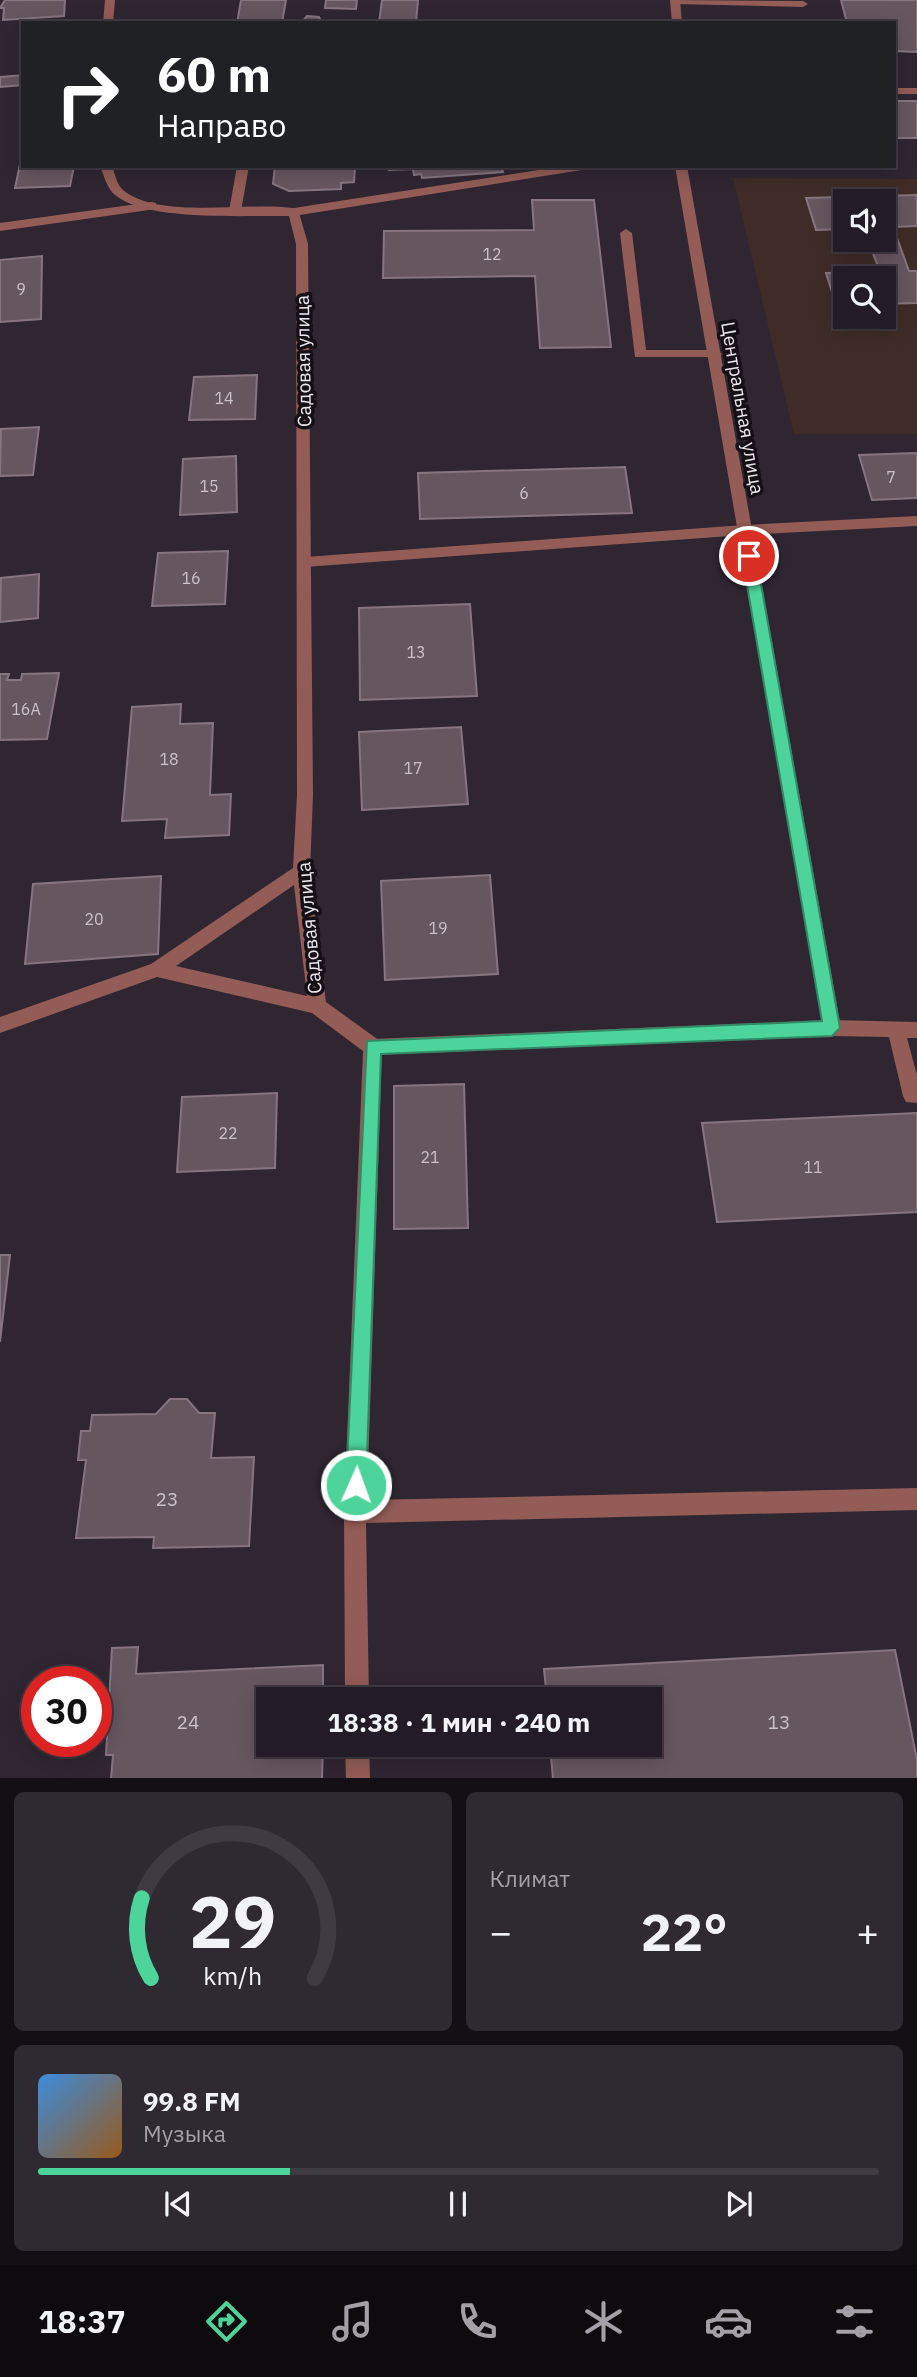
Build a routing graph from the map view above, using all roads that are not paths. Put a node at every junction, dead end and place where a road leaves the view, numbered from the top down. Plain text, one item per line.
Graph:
1 (110, 0) edge
2 (675, 1) edge
3 (803, 4) dead end
4 (108, 21) edge
5 (677, 21) edge
6 (896, 91) edge
7 (917, 91) edge
8 (107, 168) edge
9 (243, 168) edge
10 (576, 168) edge
11 (681, 168) edge
12 (152, 206) junction
13 (235, 211) junction
14 (294, 212) junction
15 (0, 227) edge
16 (626, 233) dead end
17 (715, 354) junction
18 (917, 521) edge
19 (744, 530) junction
20 (304, 562) junction
21 (301, 871) junction
22 (157, 970) junction
23 (317, 1006) junction
24 (0, 1025) edge
25 (832, 1028) junction
26 (896, 1030) junction
27 (917, 1030) edge
28 (373, 1046) junction
29 (913, 1096) dead end
30 (917, 1499) edge
31 (355, 1512) junction
32 (357, 1687) edge
33 (357, 1757) edge
34 (358, 1778) edge

1 - 4 street
2 - 3 street
2 - 5 street
6 - 7 street
8 - 12 street
9 - 13 street
10 - 14 street
11 - 17 street, Центральная улица
12 - 13 street
12 - 15 street
13 - 14 street
14 - 20 street, Садовая улица
16 - 17 street
17 - 19 street, Центральная улица
18 - 19 street
19 - 20 street
19 - 25 street, Центральная улица
20 - 21 street, Садовая улица
21 - 22 street
21 - 23 street, Садовая улица
22 - 23 street
22 - 24 street
23 - 28 street, Садовая улица
25 - 26 street
25 - 28 street
26 - 27 street
26 - 29 street
28 - 31 street
30 - 31 street
31 - 32 street
33 - 34 street

